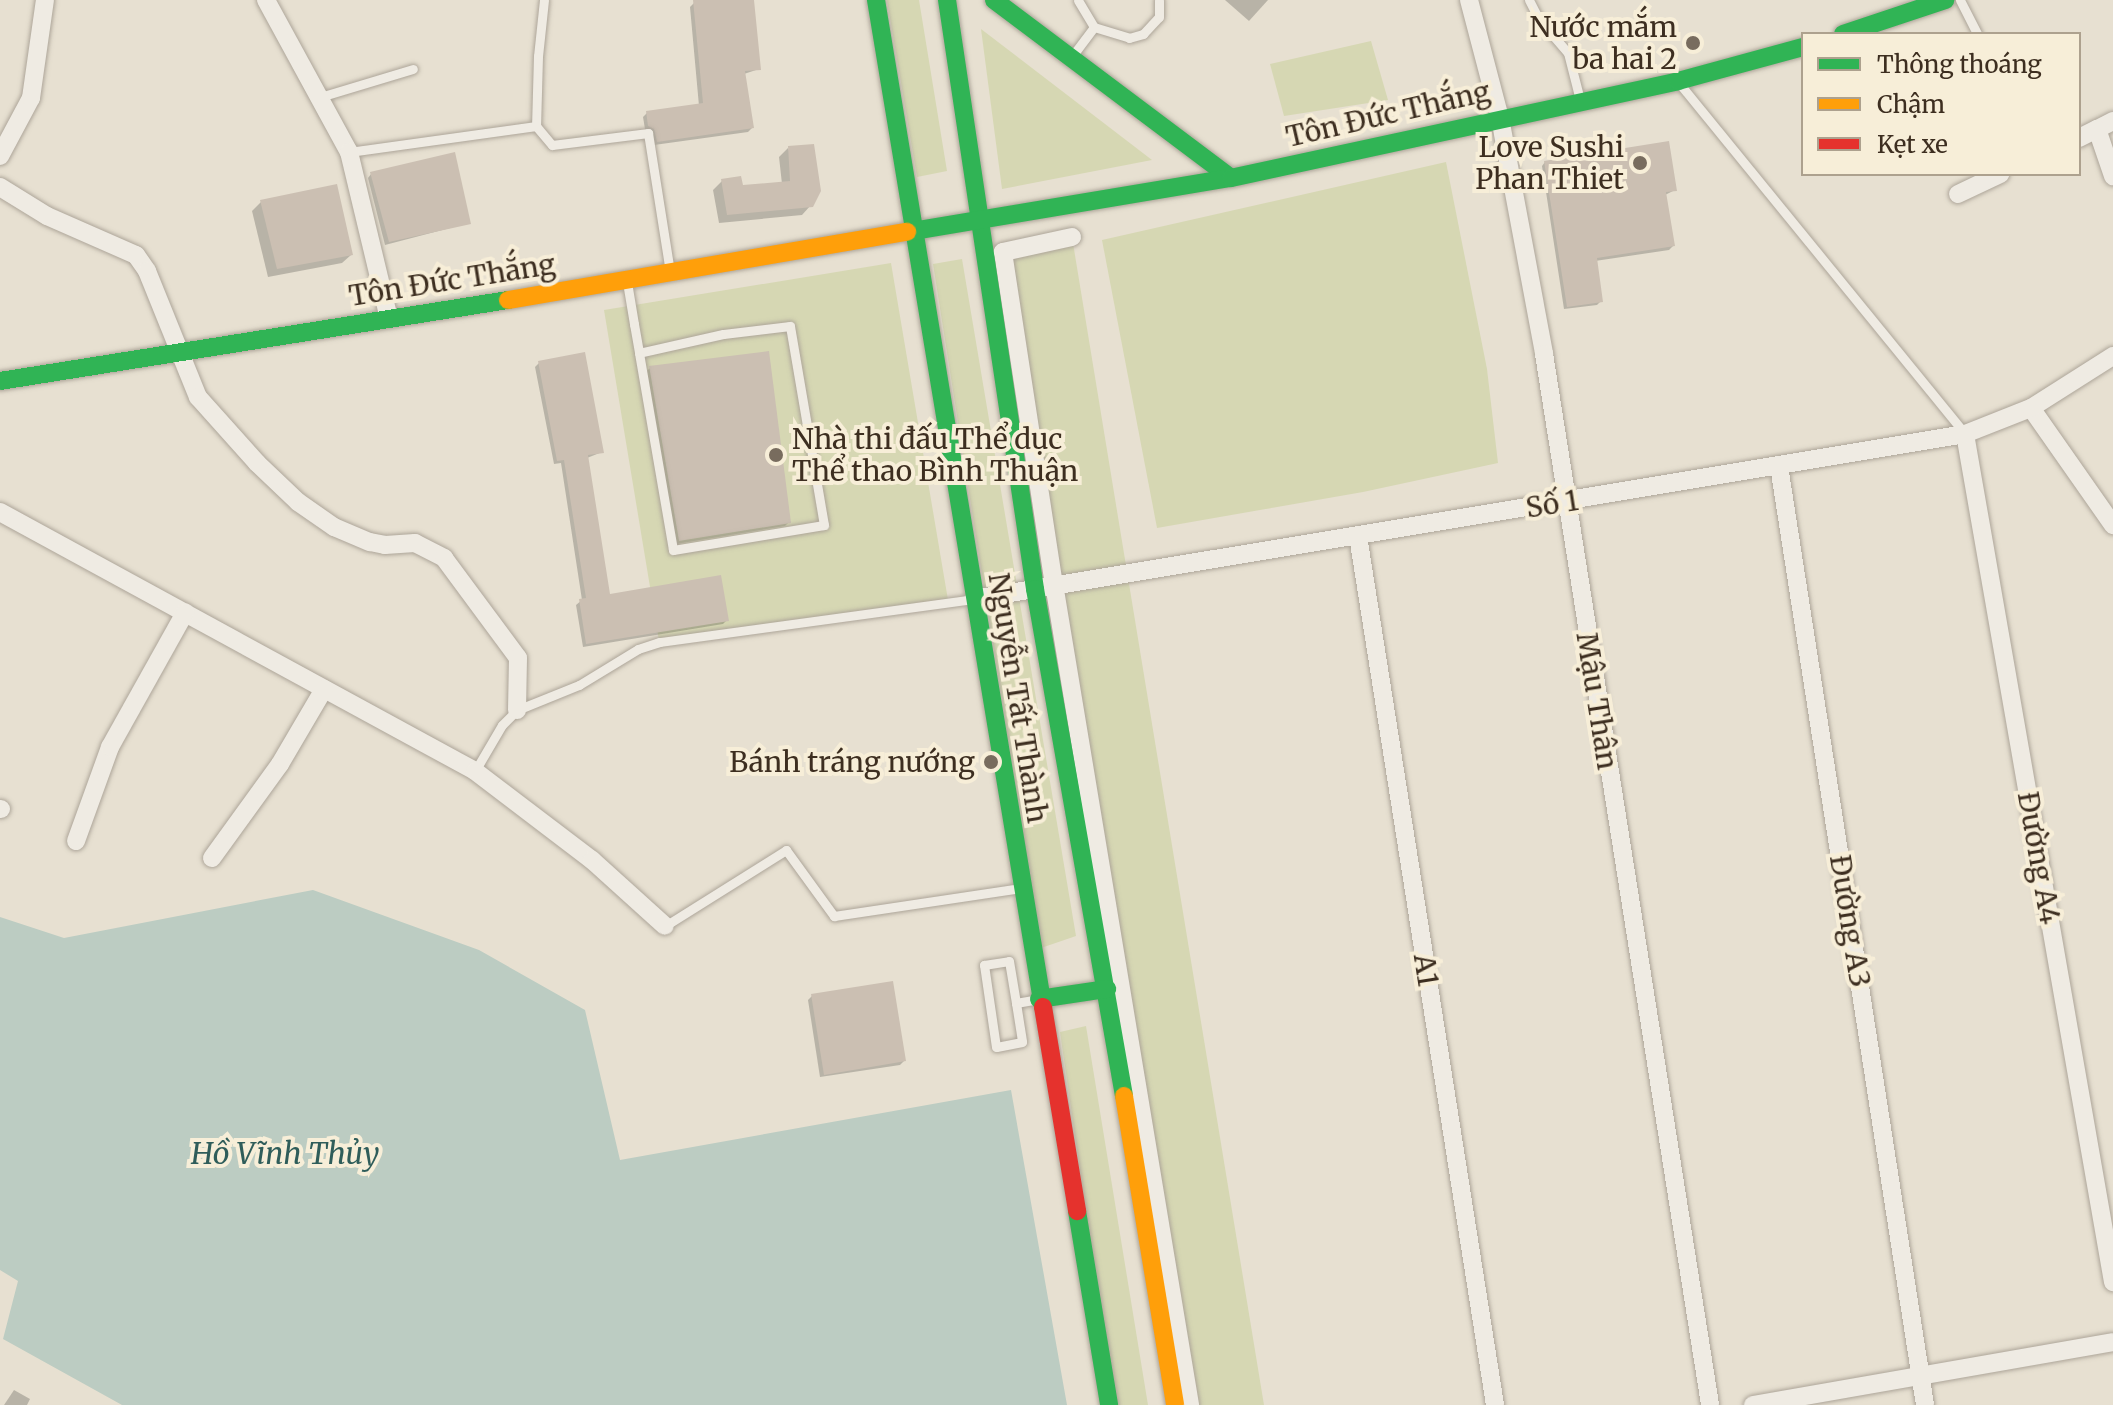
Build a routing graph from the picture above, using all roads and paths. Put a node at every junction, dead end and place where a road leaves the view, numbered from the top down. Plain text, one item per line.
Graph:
1 (45, 0) edge
2 (266, 0) edge
3 (544, 0) edge
4 (876, 0) edge
5 (947, 0) edge
6 (994, 0) edge
7 (1078, 0) edge
8 (1159, 0) edge
9 (1469, 0) edge
10 (1529, 0) edge
11 (1945, 0) edge
12 (1960, 0) edge
13 (1908, 6) edge
14 (1094, 27) junction
15 (1848, 32) edge
16 (1976, 32) edge
17 (1801, 48) edge
18 (1071, 58) junction
19 (413, 69) dead end
20 (1678, 81) junction
21 (320, 97) junction
22 (1580, 100) junction
23 (1500, 118) junction
24 (2105, 125) edge
25 (536, 126) junction
26 (2081, 137) edge
27 (349, 152) junction
28 (0, 156) edge
29 (1996, 176) edge
30 (2113, 176) edge
31 (1231, 178) junction
32 (0, 187) edge
33 (1958, 194) dead end
34 (981, 222) junction
35 (913, 232) junction
36 (1072, 237) dead end
37 (670, 272) junction
38 (626, 279) junction
39 (389, 318) junction
40 (639, 353) junction
41 (180, 355) junction
42 (2113, 356) edge
43 (0, 381) edge
44 (2031, 408) junction
45 (1965, 434) junction
46 (1779, 466) junction
47 (1566, 501) junction
48 (0, 512) edge
49 (2113, 525) edge
50 (1358, 536) junction
51 (1054, 586) junction
52 (1035, 589) junction
53 (974, 599) junction
54 (185, 613) junction
55 (324, 689) junction
56 (517, 710) junction
57 (475, 771) junction
58 (76, 841) dead end
59 (212, 858) dead end
60 (1021, 888) junction
61 (665, 926) joint
62 (1107, 989) junction
63 (1039, 999) junction
64 (1016, 1003) junction
65 (2113, 1282) edge
66 (2113, 1342) edge
67 (1921, 1376) junction
68 (1109, 1405) edge
69 (1175, 1405) edge
70 (1190, 1405) edge
71 (1495, 1405) edge
72 (1710, 1405) edge
73 (1753, 1405) edge
74 (1925, 1405) edge

1 - 28 street
2 - 21 street
3 - 25 lane
4 - 35 street, Nguyễn Tất Thành
5 - 34 street, Nguyễn Tất Thành
6 - 18 street
7 - 14 lane
8 - 14 lane
9 - 23 street, Mậu Thân
10 - 22 lane
11 - 13 street
12 - 16 lane
13 - 15 street
14 - 18 lane
17 - 20 street, Tôn Đức Thắng
18 - 31 street
19 - 21 lane
20 - 22 street, Tôn Đức Thắng
20 - 45 lane
21 - 27 street
22 - 23 street, Tôn Đức Thắng
23 - 31 street, Tôn Đức Thắng
23 - 47 street, Mậu Thân
24 - 26 street
24 - 30 street
25 - 27 lane
25 - 37 lane
27 - 39 street
29 - 33 street
31 - 34 street, Tôn Đức Thắng
32 - 41 street
34 - 35 street, Tôn Đức Thắng
34 - 52 street, Nguyễn Tất Thành
35 - 37 street, Tôn Đức Thắng
35 - 53 street, Nguyễn Tất Thành
36 - 51 street
37 - 38 street, Tôn Đức Thắng
38 - 39 street, Tôn Đức Thắng
38 - 40 lane
39 - 41 street, Tôn Đức Thắng
40 - 40 lane
41 - 43 street, Tôn Đức Thắng
41 - 56 street
42 - 44 street, Số 1
44 - 45 street, Số 1
44 - 49 street
45 - 46 street, Số 1
45 - 65 street, Đường A4
46 - 47 street, Số 1
46 - 67 street, Đường A3
47 - 50 street, Số 1
47 - 72 street, Mậu Thân
48 - 54 street
50 - 51 street, Số 1
50 - 71 street, A1
51 - 52 street, Số 1
51 - 70 street
52 - 53 street, Số 1
52 - 62 street, Nguyễn Tất Thành
53 - 56 lane
53 - 60 street, Nguyễn Tất Thành
54 - 55 street
54 - 58 street
55 - 57 street
55 - 59 street
56 - 57 lane
57 - 61 street
60 - 61 lane
60 - 63 street, Nguyễn Tất Thành
62 - 63 street
62 - 69 street, Nguyễn Tất Thành
63 - 64 lane
63 - 68 street, Nguyễn Tất Thành
64 - 64 lane
66 - 67 street
67 - 73 street
67 - 74 street, Đường A3

